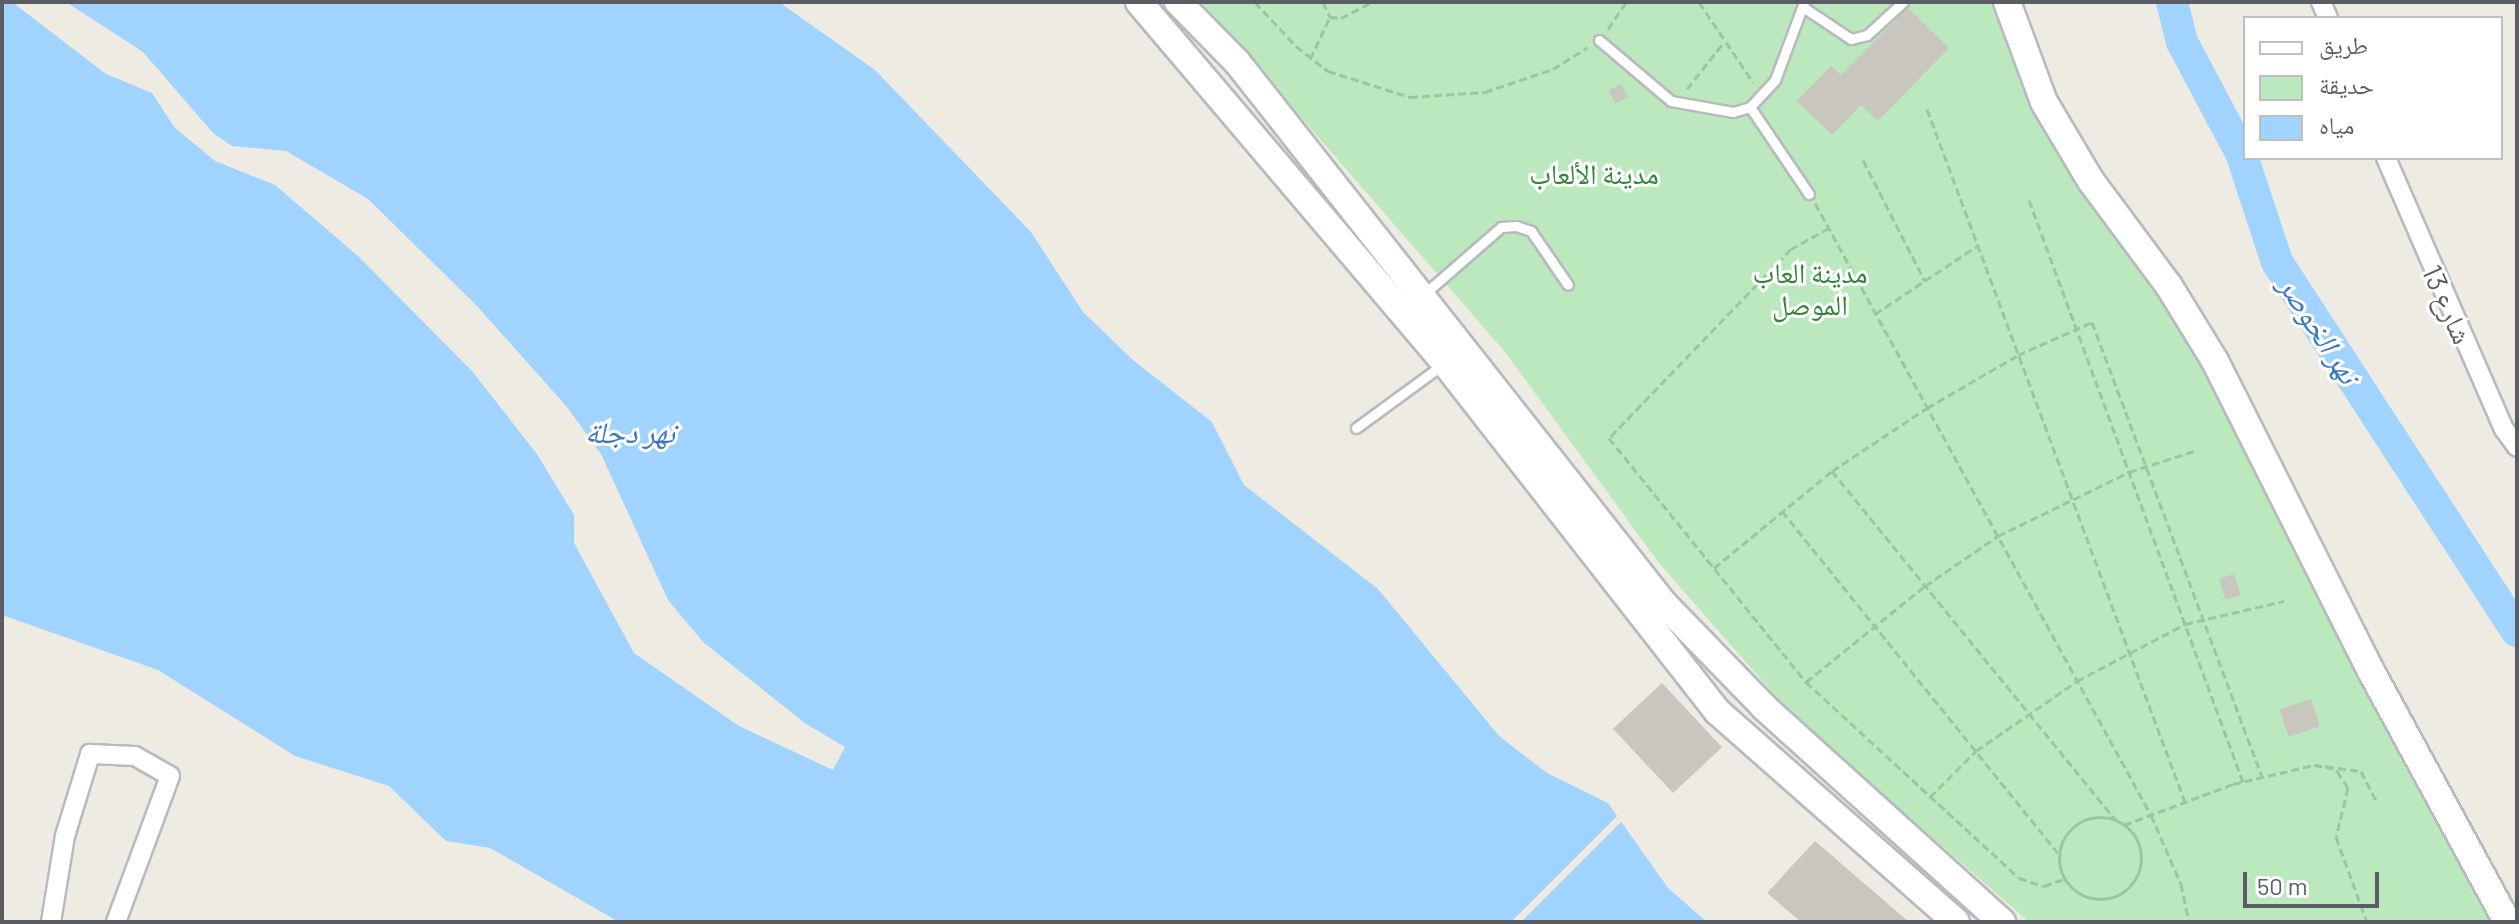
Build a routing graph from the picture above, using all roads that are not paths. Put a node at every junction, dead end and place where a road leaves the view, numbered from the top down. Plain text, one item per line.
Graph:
1 (1139, 2) edge
2 (1178, 2) edge
3 (1903, 2) edge
4 (2007, 2) edge
5 (1804, 4) edge
6 (1599, 40) road end
7 (1750, 107) junction
8 (1311, 155) junction
9 (2387, 160) edge
10 (1288, 174) junction
11 (1809, 194) road end
12 (1568, 285) dead end
13 (1423, 295) junction
14 (1445, 363) junction
15 (1356, 428) dead end
16 (2517, 447) edge
17 (51, 922) edge
18 (116, 922) edge
19 (1956, 922) edge
20 (2002, 922) edge
21 (2507, 922) edge

1 - 10 main road
2 - 8 main road
3 - 5 lane
4 - 21 main road
5 - 7 lane
6 - 7 lane
7 - 11 lane
8 - 10 main road
8 - 13 main road
9 - 16 street, شارع 13
10 - 14 main road
12 - 13 lane
13 - 20 main road
14 - 15 lane
14 - 19 main road
17 - 18 street

